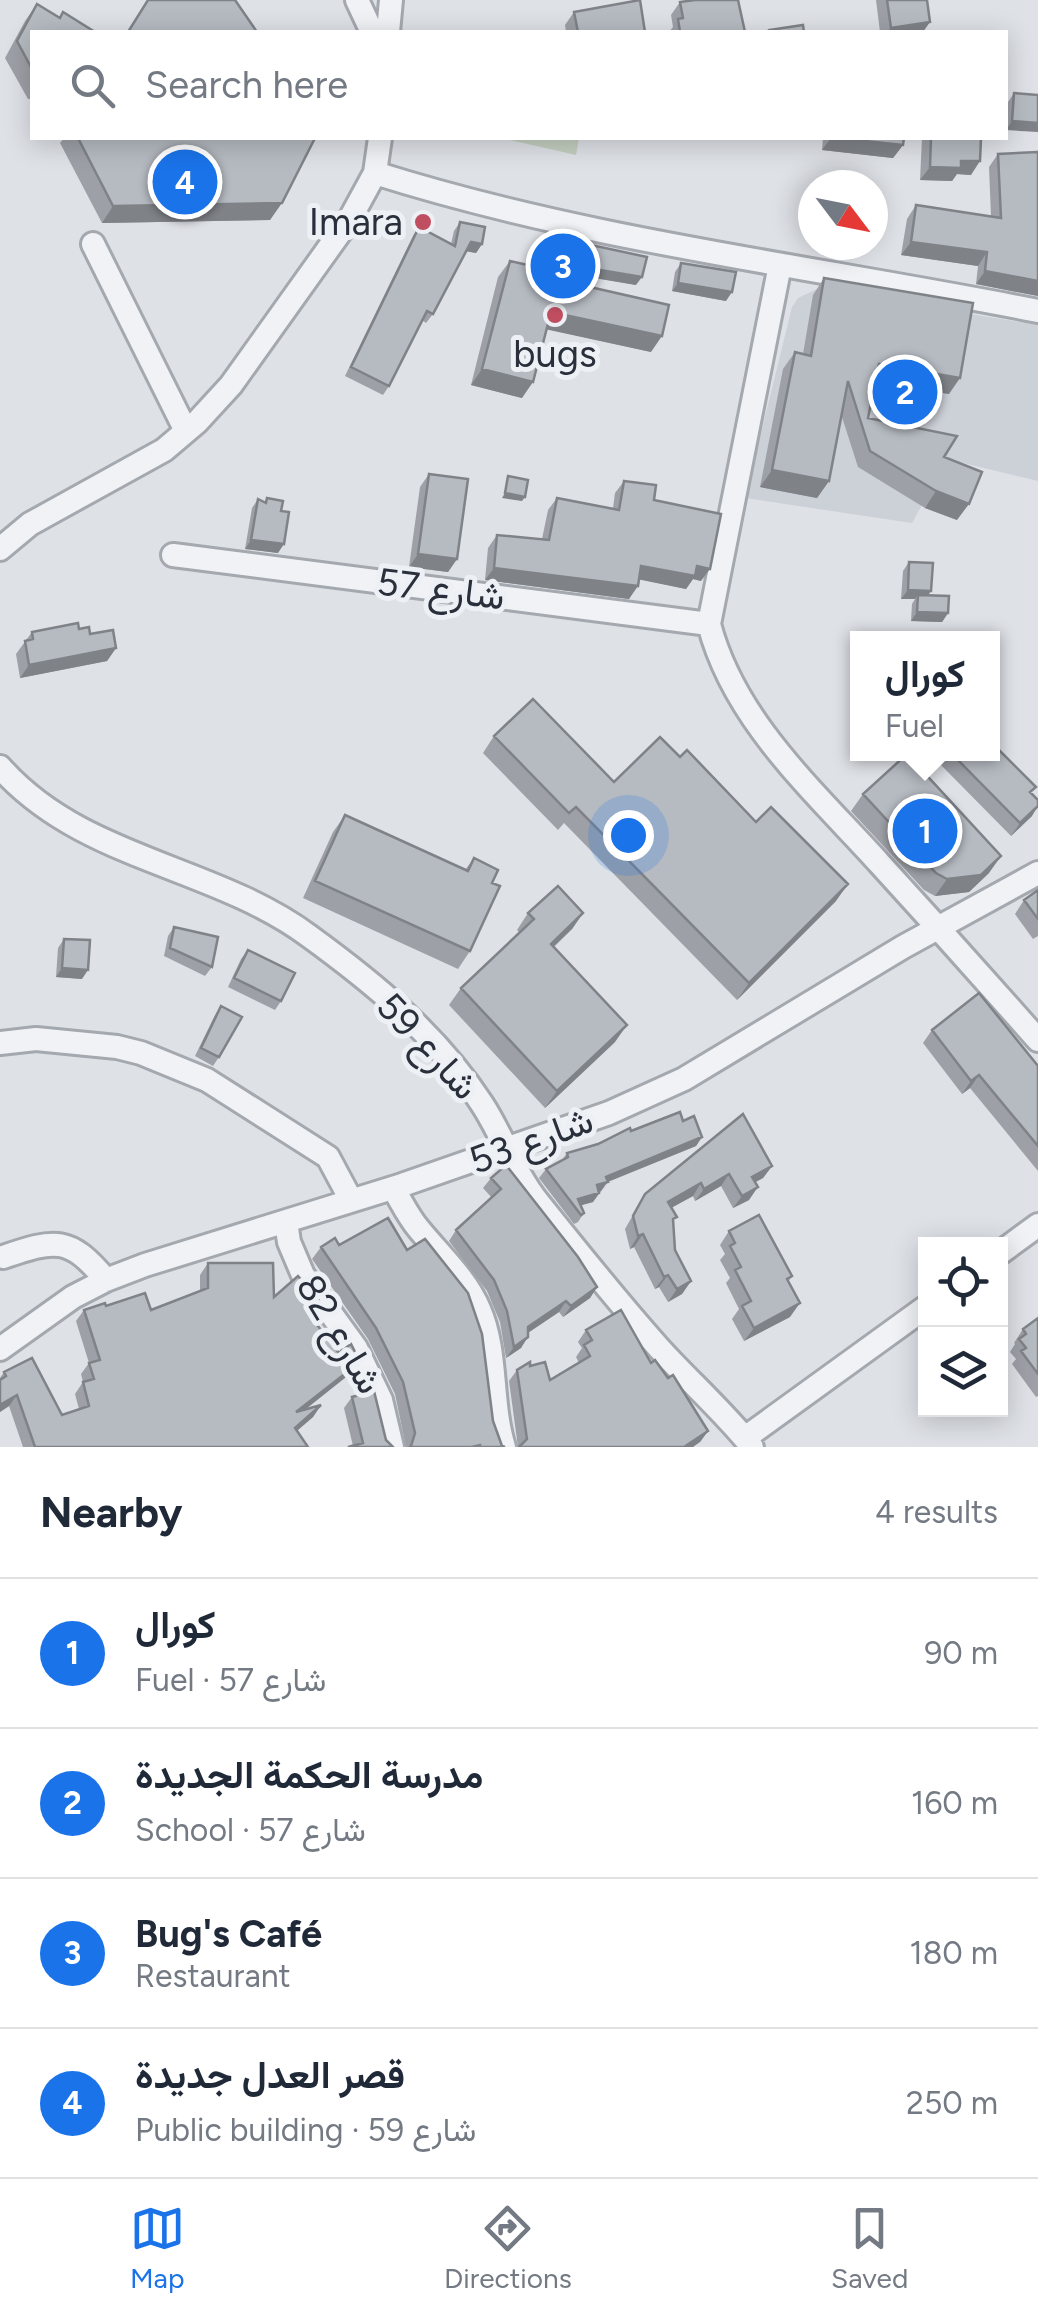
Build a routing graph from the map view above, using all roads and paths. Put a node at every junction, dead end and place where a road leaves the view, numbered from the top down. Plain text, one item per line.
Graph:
1 (357, 0) edge
2 (391, 0) edge
3 (371, 30) edge
4 (388, 30) edge
5 (380, 140) edge
6 (375, 173) junction
7 (93, 244) dead end
8 (780, 265) junction
9 (1038, 311) edge
10 (186, 432) junction
11 (0, 549) edge
12 (173, 555) dead end
13 (709, 624) junction
14 (0, 767) edge
15 (1038, 873) edge
16 (939, 928) junction
17 (1038, 1040) edge
18 (0, 1044) edge
19 (506, 1150) junction
20 (393, 1188) junction
21 (352, 1200) junction
22 (286, 1222) junction
23 (1038, 1225) edge
24 (1008, 1246) edge
25 (3, 1257) dead end
26 (106, 1280) junction
27 (918, 1313) edge
28 (0, 1349) edge
29 (748, 1442) edge
30 (392, 1447) edge
31 (504, 1447) edge

1 - 3 street
2 - 4 street
5 - 6 street
6 - 8 street
6 - 10 street
7 - 10 street
8 - 9 street
8 - 13 street
10 - 11 street
12 - 13 street, شارع 57
13 - 16 street
14 - 19 street, شارع 59
15 - 16 street, شارع 53
16 - 17 street
16 - 19 street, شارع 53
18 - 21 street
19 - 20 street, شارع 53
19 - 29 street, شارع 59
20 - 21 street, شارع 53
20 - 31 street
21 - 22 street, شارع 53
22 - 26 street, شارع 53
22 - 30 street, شارع 82
23 - 24 street
25 - 26 street
26 - 28 street, شارع 53
27 - 29 street

